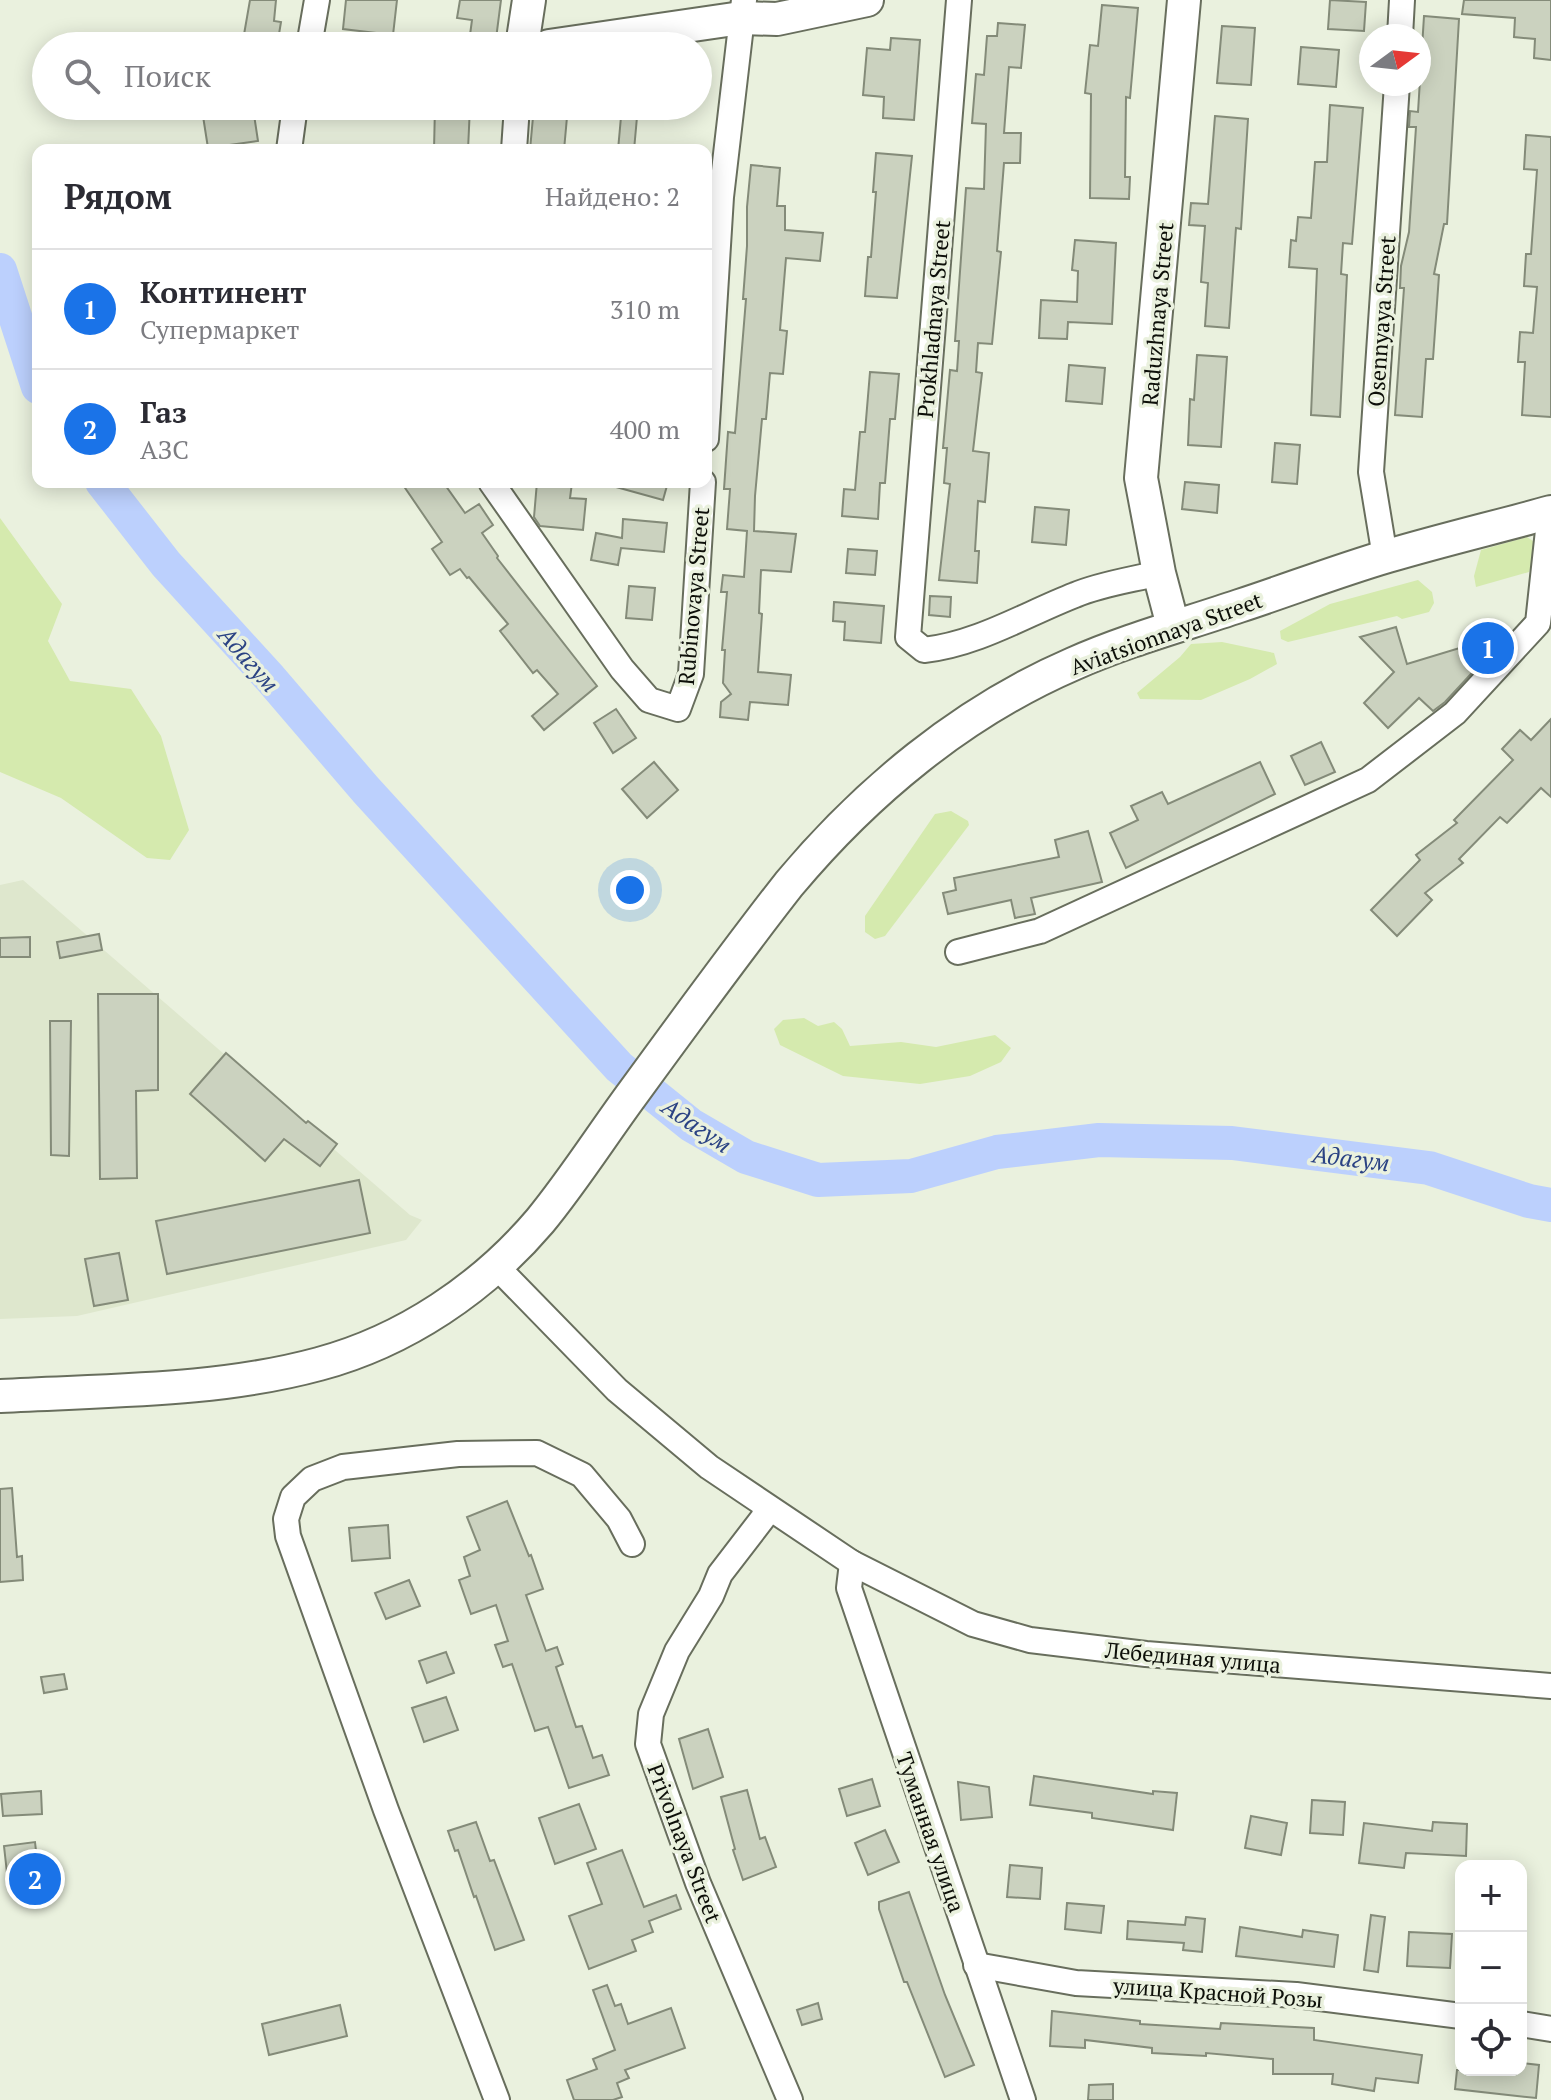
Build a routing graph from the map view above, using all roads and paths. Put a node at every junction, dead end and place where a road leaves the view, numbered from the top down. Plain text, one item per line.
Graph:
1 (317, 0) edge
2 (529, 0) edge
3 (867, 0) edge
4 (959, 0) edge
5 (1184, 0) edge
6 (1402, 0) edge
7 (742, 9) edge
8 (1401, 24) edge
9 (311, 32) edge
10 (524, 32) edge
11 (622, 32) edge
12 (1396, 96) edge
13 (293, 120) edge
14 (516, 120) edge
15 (290, 144) edge
16 (514, 144) edge
17 (712, 342) edge
18 (495, 488) edge
19 (703, 488) edge
20 (1551, 512) edge
21 (1385, 557) junction
22 (1159, 573) junction
23 (1173, 626) junction
24 (958, 952) dead end
25 (496, 1266) junction
26 (0, 1396) edge
27 (767, 1507) junction
28 (632, 1544) dead end
29 (852, 1563) junction
30 (1551, 1686) edge
31 (976, 1965) junction
32 (1455, 2015) edge
33 (1527, 2025) edge
34 (1551, 2029) edge
35 (497, 2100) edge
36 (790, 2100) edge
37 (1023, 2100) edge

1 - 9 street
2 - 10 main road
3 - 7 main road
4 - 22 street, Prokhladnaya Street
5 - 22 main road, Raduzhnaya Street
6 - 8 street
7 - 11 main road
7 - 17 street
12 - 21 street, Osennyaya Street
13 - 15 street
14 - 16 street
18 - 19 street, Rubinovaya Street
20 - 21 main road, Aviatsionnaya Street
20 - 24 street
21 - 23 main road, Aviatsionnaya Street
22 - 23 main road, Raduzhnaya Street
23 - 25 main road, Aviatsionnaya Street
25 - 26 main road, Aviatsionnaya Street
25 - 27 street, Лебединая улица
27 - 29 street, Лебединая улица
27 - 36 street, Privolnaya Street
28 - 35 street
29 - 30 street, Лебединая улица
29 - 31 street, Туманная улица
31 - 32 street, улица Красной Розы
31 - 37 street, Туманная улица
33 - 34 street

